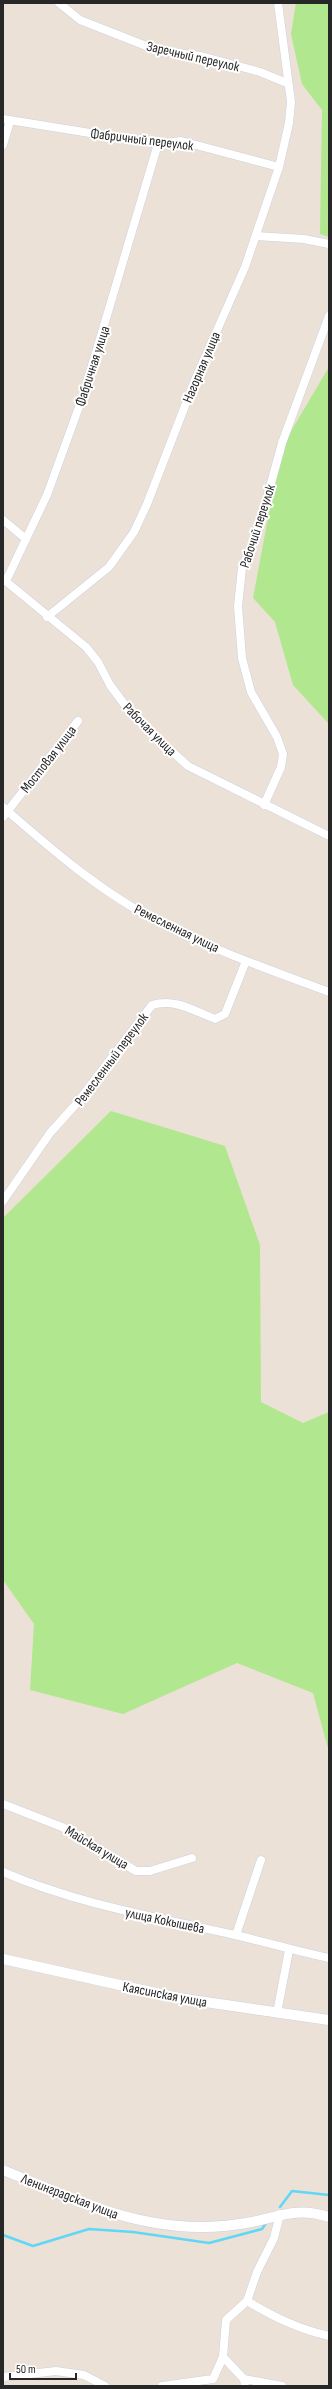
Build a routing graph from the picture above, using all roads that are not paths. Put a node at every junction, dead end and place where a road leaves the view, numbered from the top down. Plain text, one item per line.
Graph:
1 (59, 3) edge
2 (278, 3) edge
3 (287, 83) junction
4 (7, 120) edge
5 (158, 144) junction
6 (3, 145) edge
7 (279, 167) junction
8 (256, 236) junction
9 (329, 244) edge
10 (329, 316) edge
11 (3, 520) edge
12 (26, 539) junction
13 (4, 580) edge
14 (46, 616) junction
15 (78, 721) dead end
16 (264, 805) junction
17 (4, 812) edge
18 (329, 836) edge
19 (246, 961) junction
20 (329, 992) edge
21 (3, 1201) edge
22 (3, 1804) edge
23 (192, 1858) dead end
24 (261, 1860) dead end
25 (3, 1872) edge
26 (236, 1935) junction
27 (289, 1950) junction
28 (329, 1958) edge
29 (3, 1959) edge
30 (277, 2014) junction
31 (329, 2020) edge
32 (3, 2170) edge
33 (280, 2214) junction
34 (329, 2217) edge
35 (247, 2301) junction
36 (329, 2336) edge
37 (224, 2357) junction
38 (3, 2377) edge
39 (214, 2382) edge
40 (245, 2382) edge
41 (105, 2386) edge
42 (162, 2386) edge
43 (282, 2386) edge

1 - 3 street, Заречный переулок
2 - 3 street, Нагорная улица
3 - 7 street, Нагорная улица
4 - 5 street, Фабричный переулок
4 - 6 street
5 - 7 street, Фабричный переулок
5 - 12 street, Фабричная улица
7 - 8 street, Нагорная улица
8 - 9 street
8 - 14 street, Нагорная улица
10 - 16 street, Рабочий переулок
11 - 12 street
12 - 13 street, Фабричная улица
13 - 14 street, Рабочая улица
14 - 16 street, Рабочая улица
15 - 17 street, Мостовая улица
16 - 18 street, Рабочая улица
17 - 19 street, Ремесленная улица
19 - 20 street, Ремесленная улица
19 - 21 street, Ремесленный переулок
22 - 23 street, Майская улица
24 - 26 street
25 - 26 street, улица Кокышева
26 - 27 street, улица Кокышева
27 - 28 street, улица Кокышева
27 - 30 street
29 - 30 street, Каясинская улица
30 - 31 street, Каясинская улица
32 - 33 street, Ленинградская улица
33 - 34 street, Ленинградская улица
33 - 35 street
35 - 36 street
35 - 37 street
37 - 39 street
37 - 40 street
38 - 41 street
39 - 42 street
40 - 43 street

